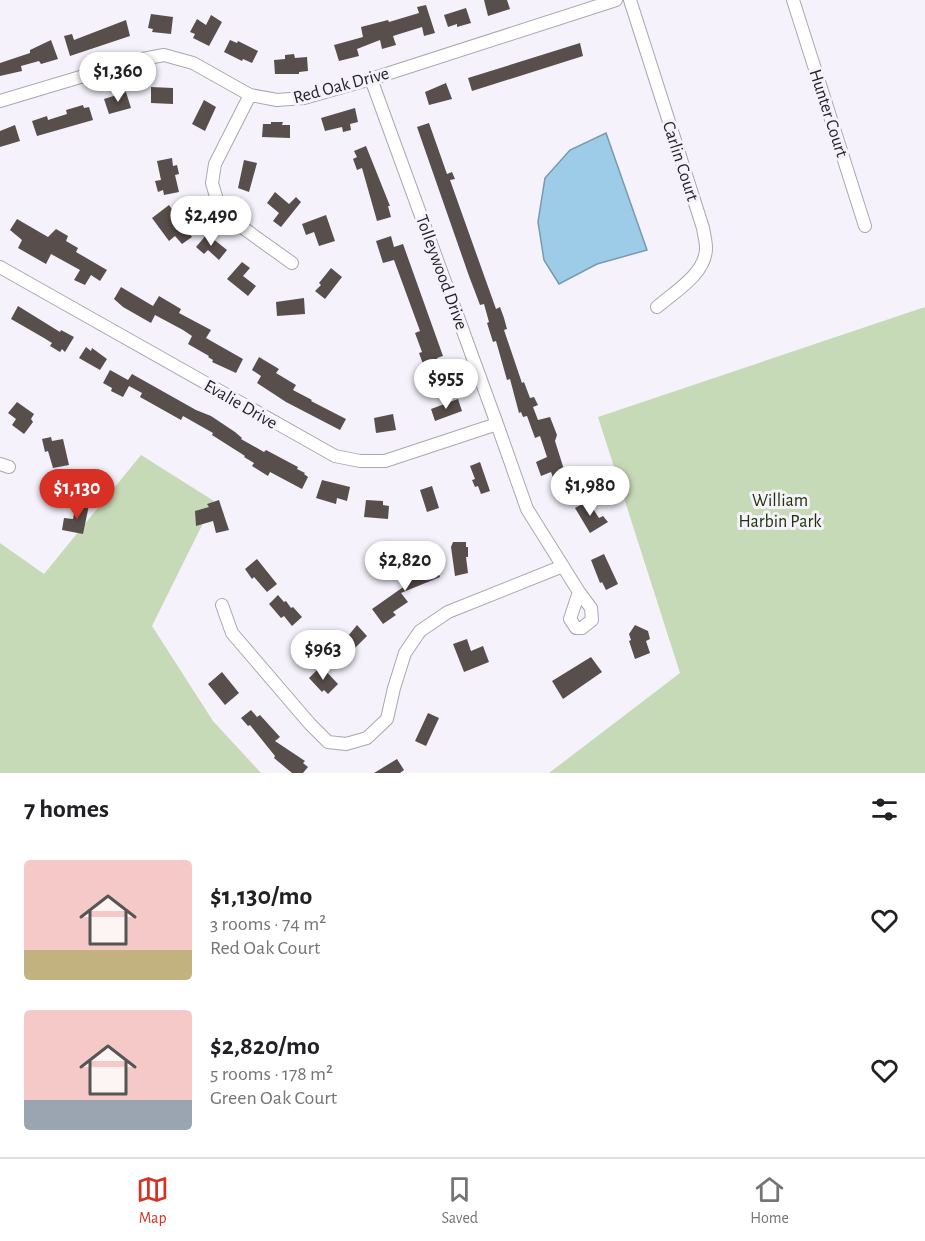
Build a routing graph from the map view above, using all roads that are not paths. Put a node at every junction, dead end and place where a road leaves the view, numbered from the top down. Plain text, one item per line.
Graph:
1 (616, 0) edge
2 (630, 0) edge
3 (793, 0) edge
4 (371, 79) junction
5 (250, 95) junction
6 (0, 101) edge
7 (865, 226) dead end
8 (292, 263) dead end
9 (0, 267) edge
10 (657, 307) dead end
11 (497, 424) junction
12 (562, 566) junction
13 (579, 592) dead end
14 (222, 605) dead end

1 - 4 street, Red Oak Drive
2 - 10 street, Carlin Court
3 - 7 street, Hunter Court
4 - 5 street, Red Oak Drive
4 - 11 street, Tolleywood Drive
5 - 6 street, Red Oak Drive
5 - 8 street
9 - 11 street, Evalie Drive
11 - 12 street, Tolleywood Drive
12 - 13 street, Tolleywood Drive
12 - 14 street

